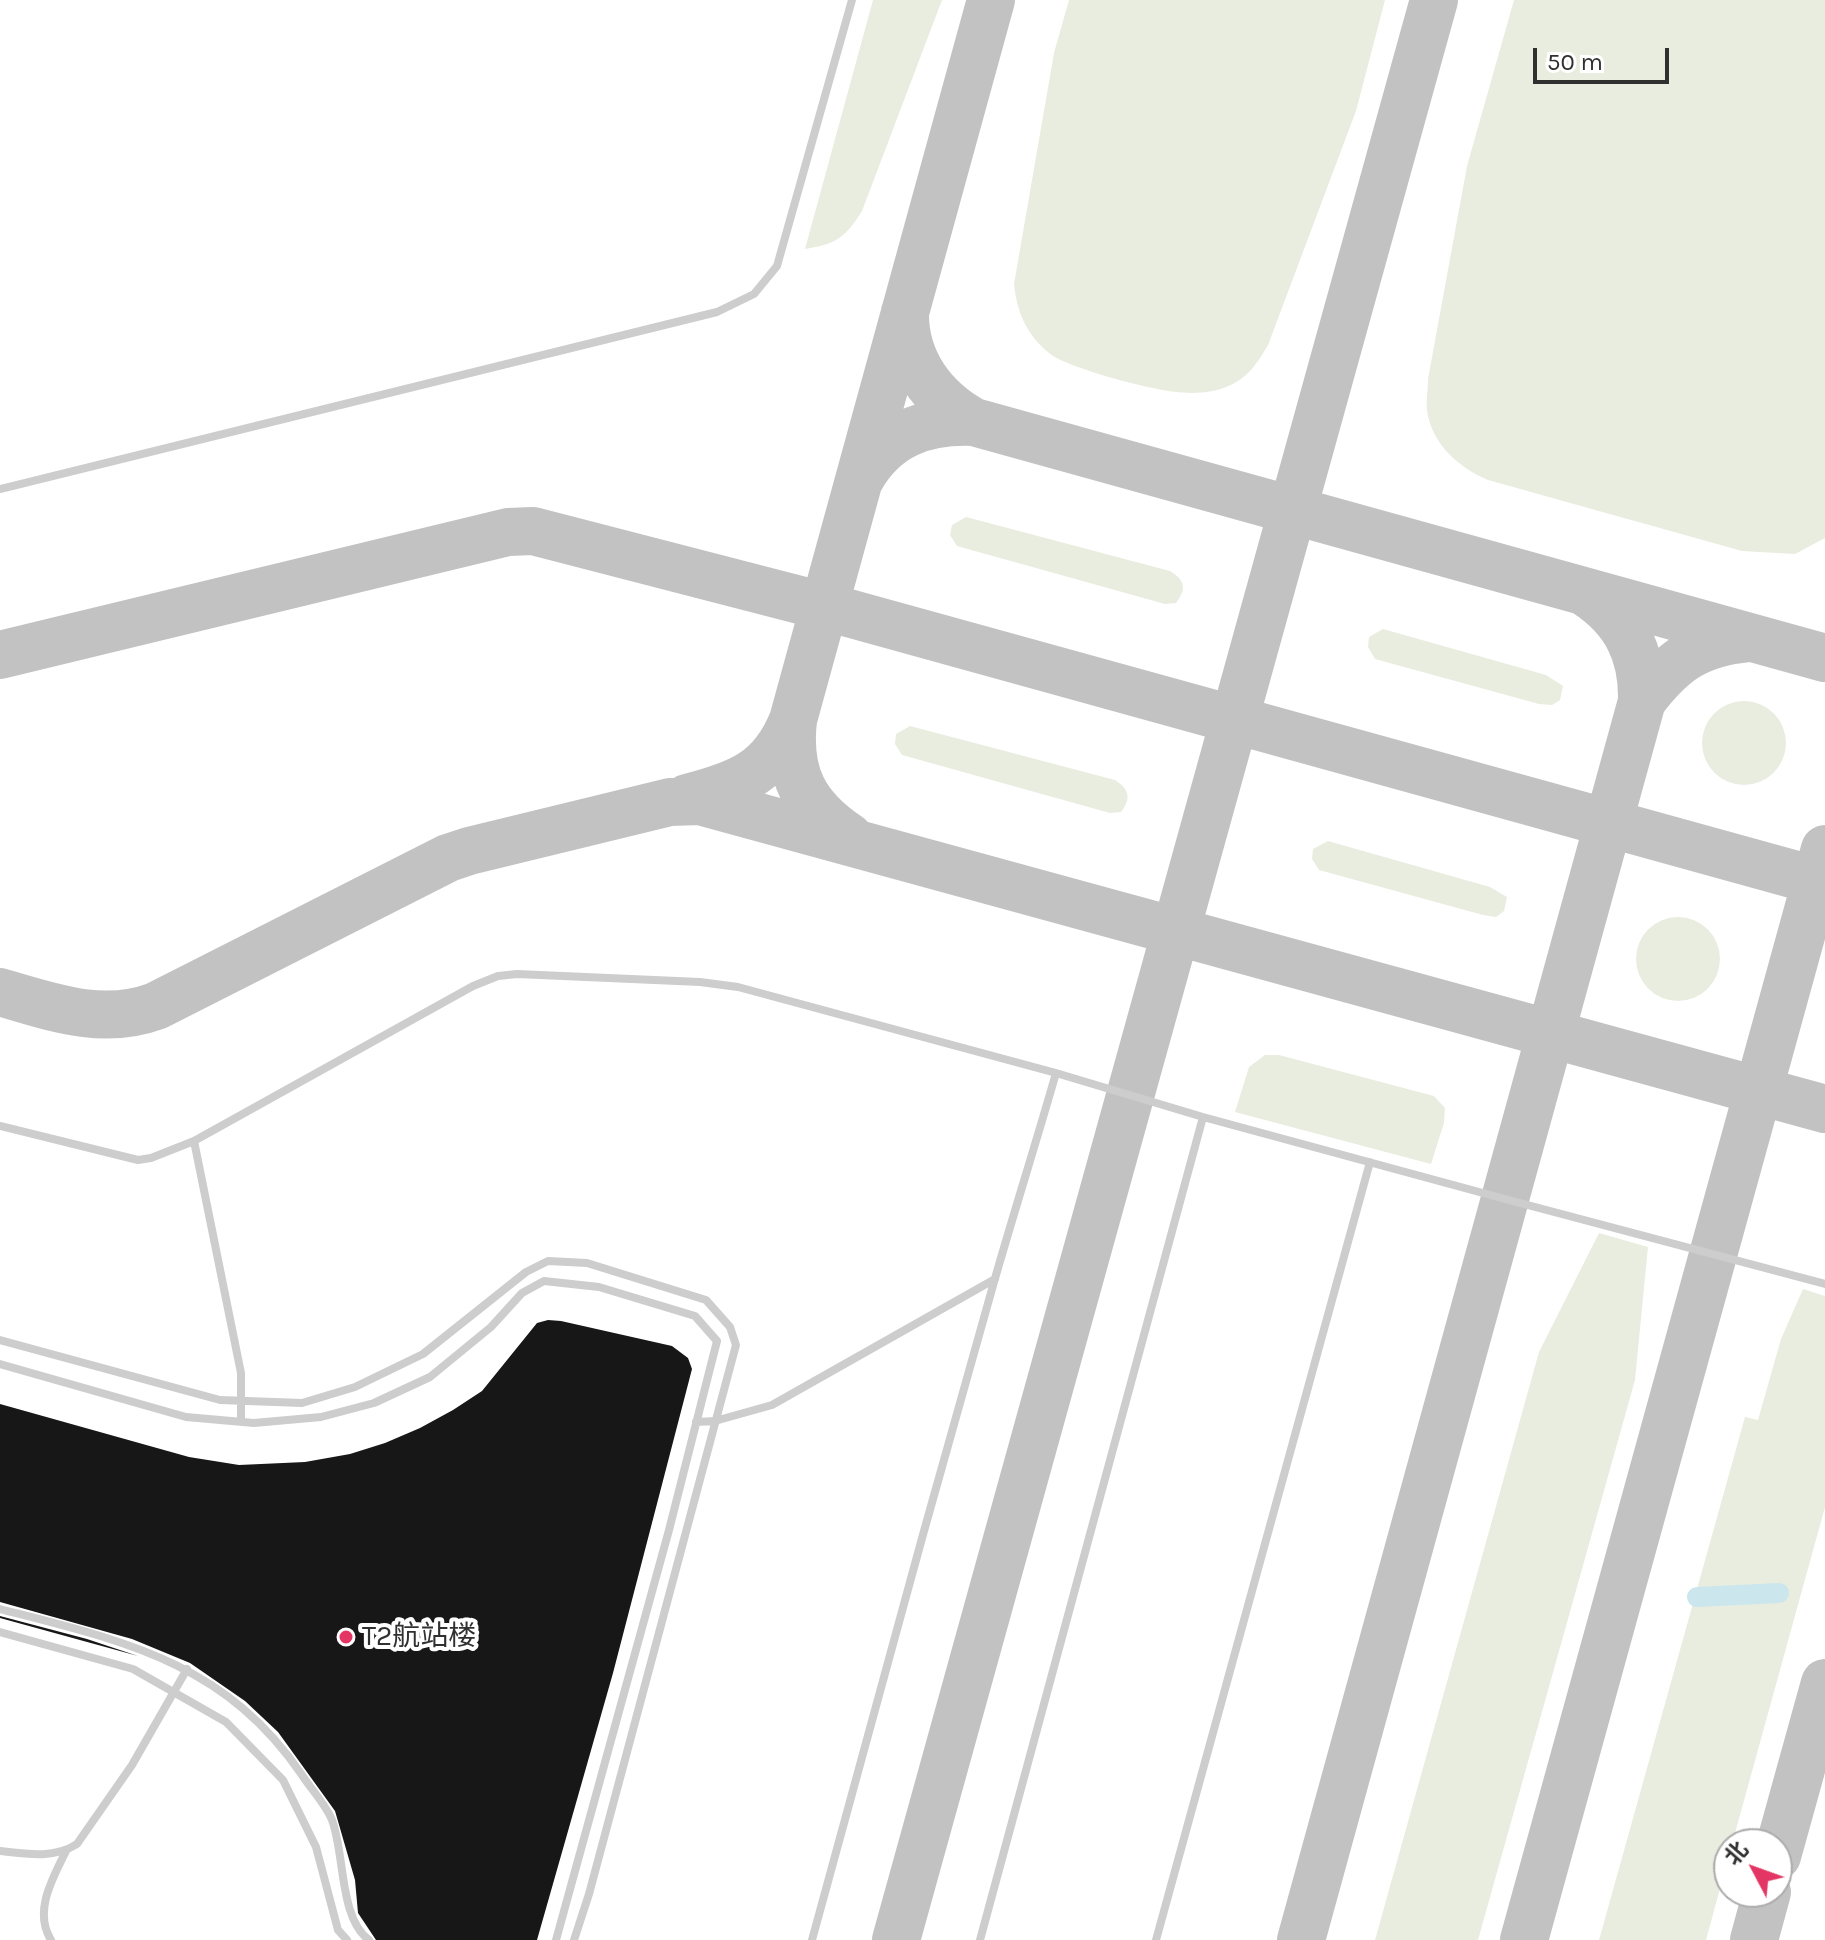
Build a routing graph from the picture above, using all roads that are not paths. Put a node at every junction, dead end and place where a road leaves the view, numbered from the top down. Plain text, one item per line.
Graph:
1 (852, 0) edge
2 (0, 489) edge
3 (1056, 1073) junction
4 (1203, 1117) junction
5 (0, 1126) edge
6 (194, 1141) junction
7 (1370, 1162) junction
8 (995, 1279) junction
9 (1825, 1284) edge
10 (0, 1340) edge
11 (0, 1364) edge
12 (242, 1401) junction
13 (241, 1421) junction
14 (715, 1421) junction
15 (696, 1422) junction
16 (0, 1609) edge
17 (0, 1632) edge
18 (187, 1669) junction
19 (173, 1692) junction
20 (0, 1851) edge
21 (66, 1851) junction
22 (51, 1940) edge
23 (347, 1940) edge
24 (369, 1940) edge
25 (556, 1940) edge
26 (574, 1940) edge
27 (812, 1940) edge
28 (980, 1940) edge
29 (1156, 1940) edge

1 - 2 lane
3 - 4 lane
3 - 6 lane
3 - 8 lane
4 - 7 lane
4 - 28 lane
5 - 6 lane
6 - 12 lane
7 - 9 lane
7 - 29 lane
8 - 14 lane
8 - 27 lane
10 - 12 lane
11 - 13 lane
12 - 13 lane
12 - 14 lane
13 - 15 lane
14 - 15 lane
14 - 26 lane
15 - 25 lane
16 - 18 lane
17 - 19 lane
18 - 19 lane
18 - 24 lane
19 - 21 lane
19 - 23 lane
20 - 21 lane
21 - 22 lane

